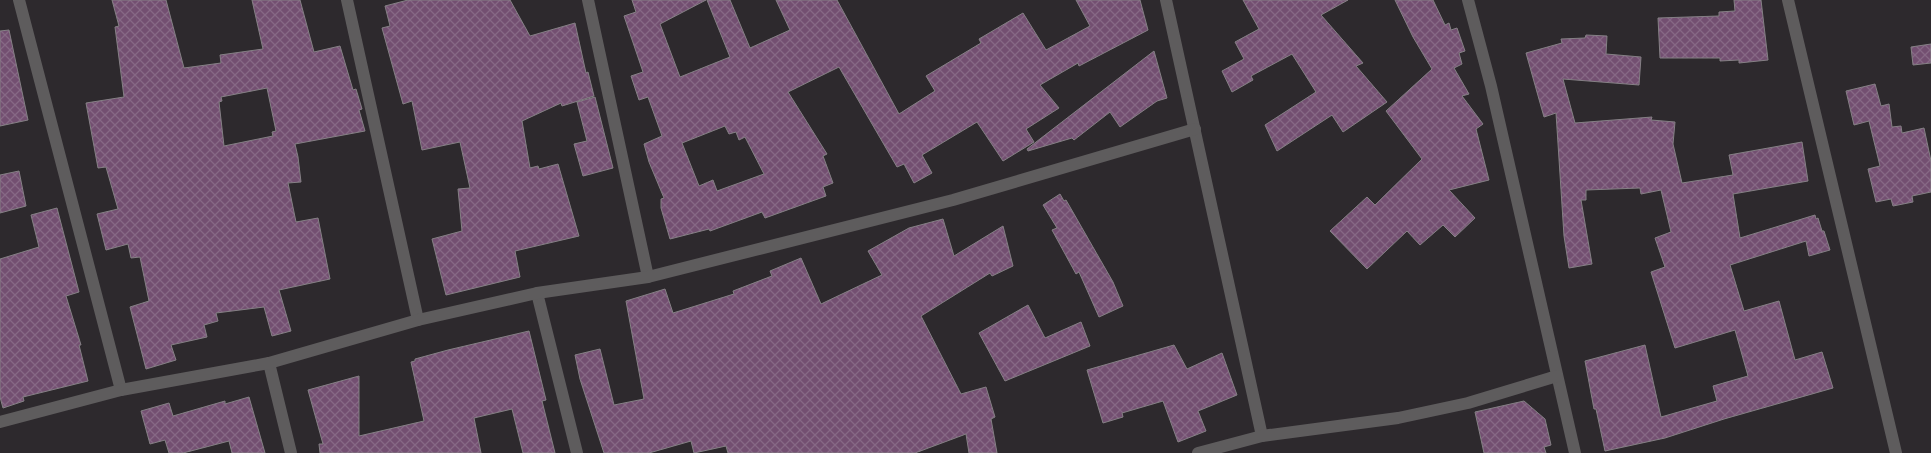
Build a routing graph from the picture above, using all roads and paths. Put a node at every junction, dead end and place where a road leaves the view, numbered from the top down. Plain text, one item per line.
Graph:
1 (19, 0) edge
2 (347, 0) edge
3 (588, 0) edge
4 (1166, 0) edge
5 (1468, 0) edge
6 (1788, 0) edge
7 (1195, 129) junction
8 (648, 277) junction
9 (537, 293) junction
10 (418, 320) junction
11 (269, 363) junction
12 (1557, 376) junction
13 (121, 390) junction
14 (0, 422) edge
15 (1262, 436) junction
16 (291, 453) edge
17 (577, 453) edge
18 (1198, 453) edge
19 (1575, 453) edge
20 (1896, 453) edge

1 - 13 street
2 - 10 street
3 - 8 street
4 - 7 street
5 - 12 street
6 - 20 street
7 - 8 street
7 - 15 street
8 - 9 street
9 - 10 street
9 - 17 street
10 - 11 street
11 - 13 street
11 - 16 street
12 - 15 street
12 - 19 street
13 - 14 street
15 - 18 street

